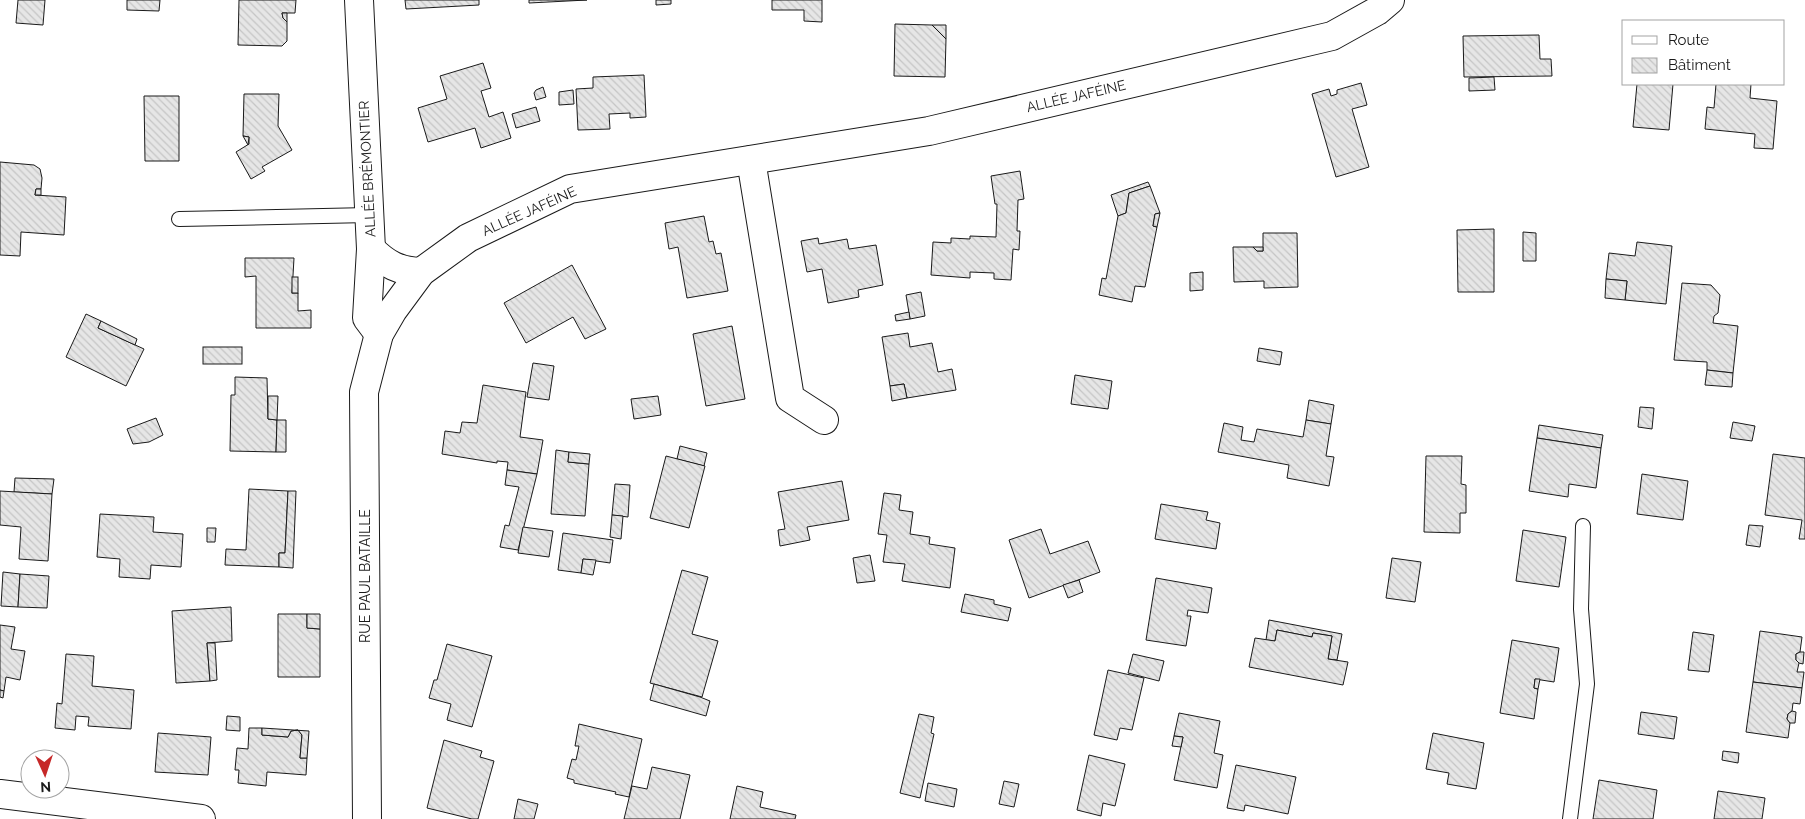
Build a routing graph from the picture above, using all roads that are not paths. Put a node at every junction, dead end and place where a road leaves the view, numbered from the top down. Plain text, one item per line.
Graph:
1 (359, 0) edge
2 (1390, 0) edge
3 (751, 160) junction
4 (370, 215) junction
5 (179, 219) dead end
6 (371, 249) junction
7 (421, 272) junction
8 (379, 334) junction
9 (824, 420) dead end
10 (1583, 526) dead end
11 (0, 794) edge
12 (201, 819) edge
13 (367, 819) edge
14 (1570, 819) edge

1 - 4 street, ALLÉE BRÉMONTIER
2 - 3 street, ALLÉE JAFÉINE
3 - 7 street, ALLÉE JAFÉINE
3 - 9 street
4 - 5 lane
4 - 6 street, ALLÉE BRÉMONTIER
6 - 7 street
6 - 8 street, ALLÉE BRÉMONTIER
7 - 8 street, ALLÉE JAFÉINE
8 - 13 street, RUE PAUL BATAILLE
10 - 14 lane
11 - 12 street

